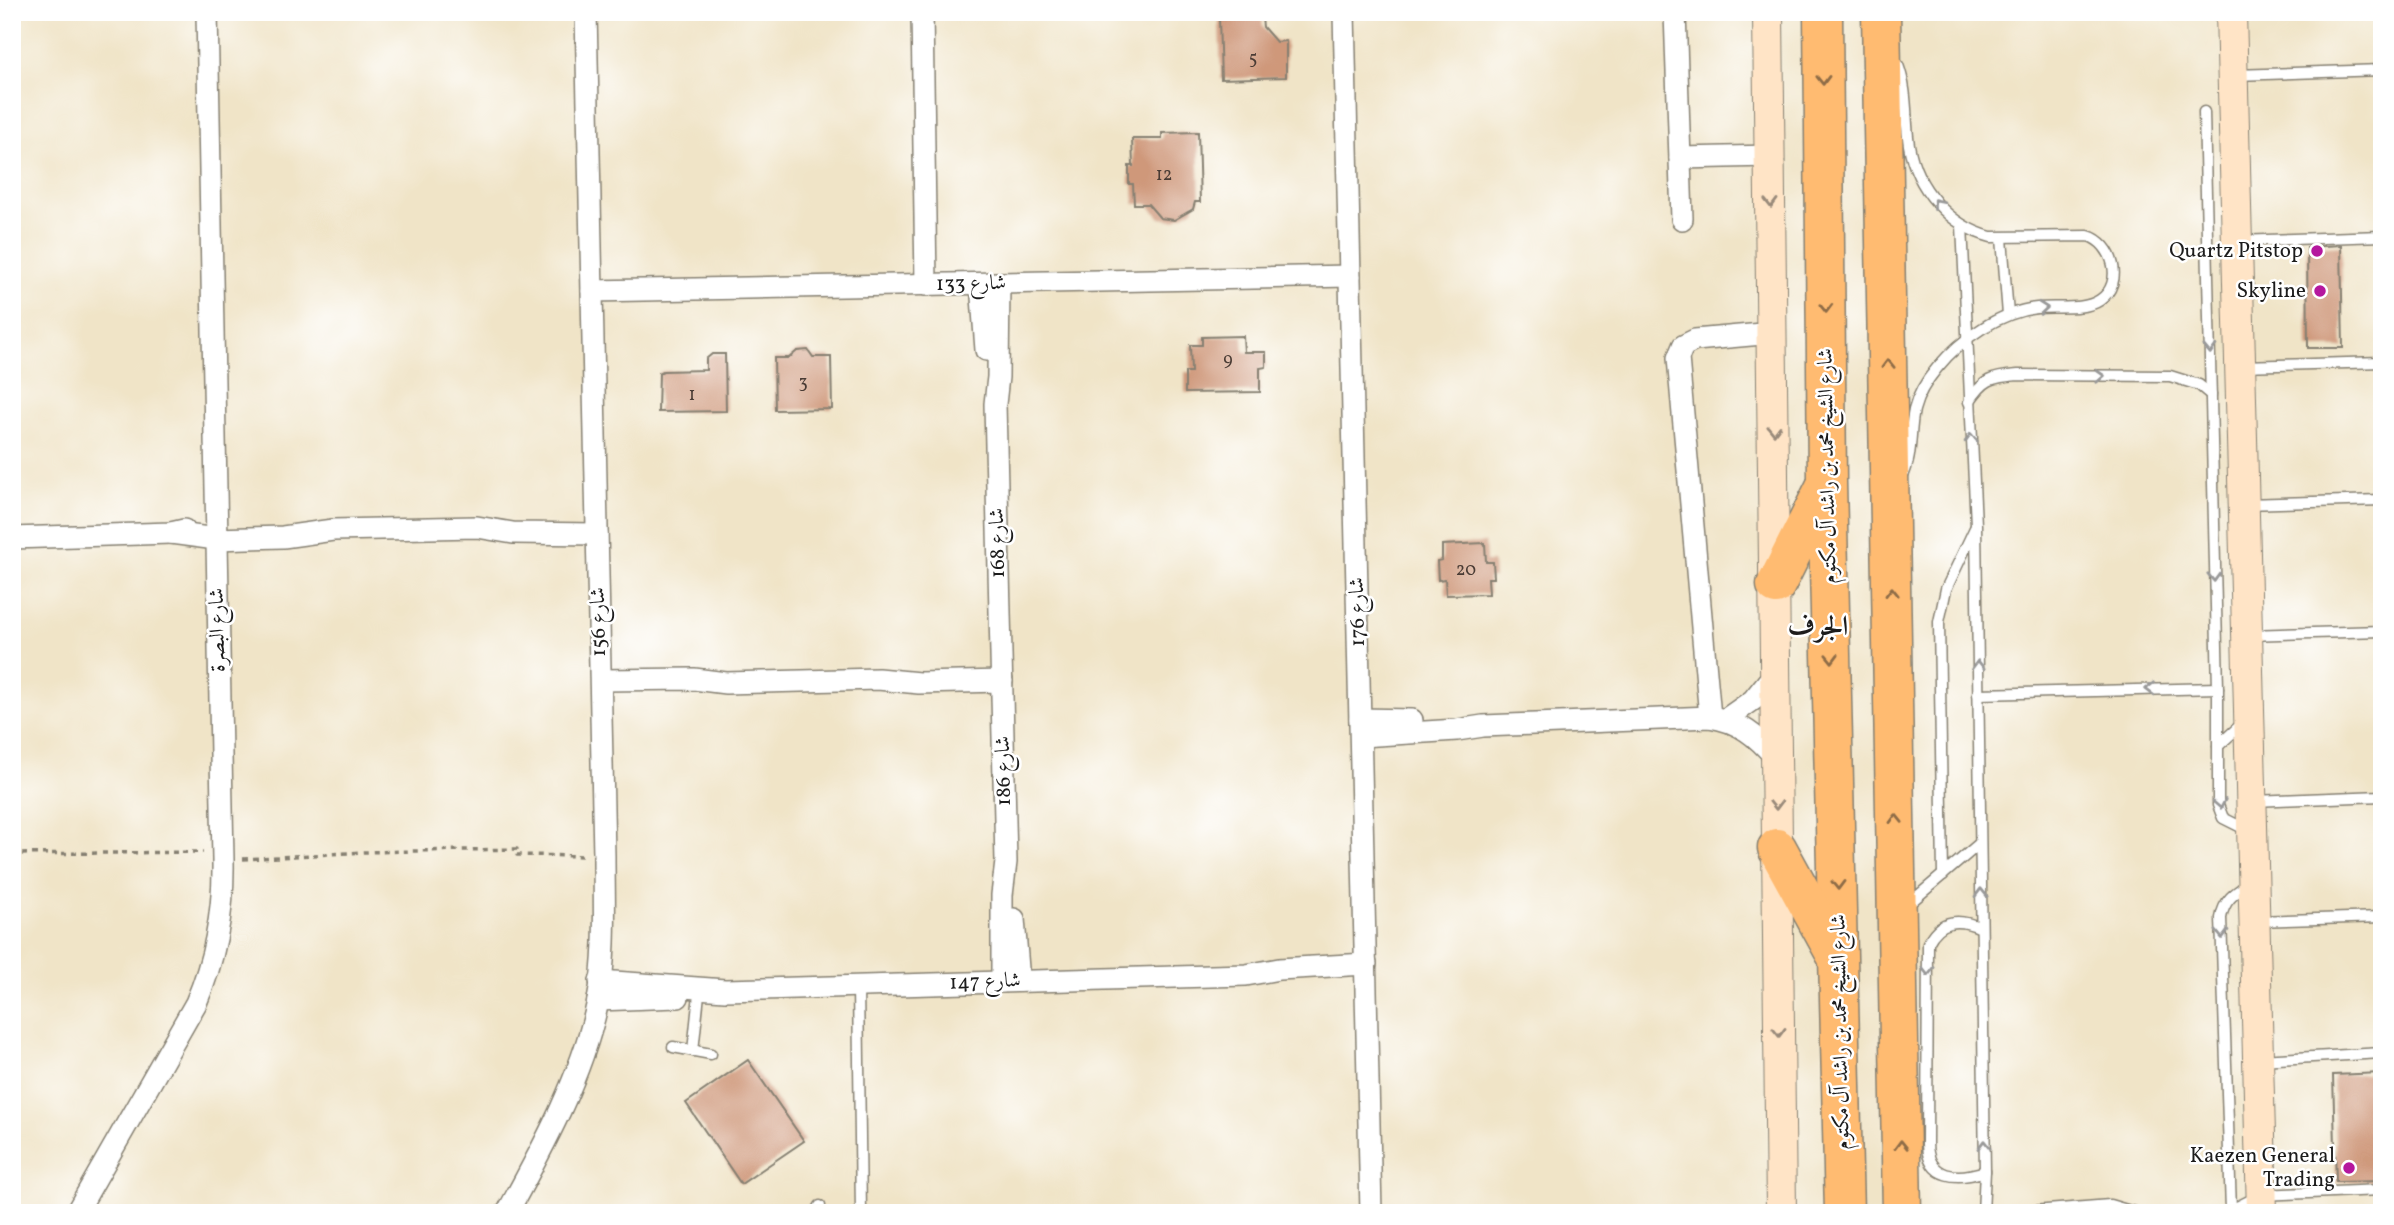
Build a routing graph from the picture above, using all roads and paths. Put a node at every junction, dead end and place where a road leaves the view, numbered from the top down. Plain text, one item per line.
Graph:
1 (207, 12) edge
2 (586, 12) edge
3 (922, 12) edge
4 (1344, 12) edge
5 (1675, 12) edge
6 (1768, 12) edge
7 (1823, 12) edge
8 (2231, 12) edge
9 (1881, 23) edge
10 (2382, 70) edge
11 (2232, 75) junction
12 (2204, 112) dead end
13 (1771, 156) junction
14 (1680, 158) junction
15 (1682, 219) dead end
16 (1962, 225) junction
17 (2382, 236) edge
18 (2002, 237) junction
19 (2231, 260) junction
20 (1350, 276) junction
21 (2208, 281) junction
22 (990, 283) junction
23 (926, 285) junction
24 (592, 291) junction
25 (2008, 315) junction
26 (1773, 333) junction
27 (1966, 340) junction
28 (2382, 362) edge
29 (2240, 366) junction
30 (2211, 394) junction
31 (1969, 402) junction
32 (1828, 482) junction
33 (1891, 495) junction
34 (2382, 500) edge
35 (2243, 504) junction
36 (1976, 525) junction
37 (597, 526) junction
38 (216, 533) junction
39 (12, 538) edge
40 (1776, 585) junction
41 (2382, 631) edge
42 (2247, 635) junction
43 (1001, 674) junction
44 (1774, 674) junction
45 (601, 687) junction
46 (2218, 688) junction
47 (1978, 694) junction
48 (1718, 718) junction
49 (2249, 718) junction
50 (1360, 728) junction
51 (2218, 746) junction
52 (1775, 757) junction
53 (2382, 796) edge
54 (2251, 801) junction
55 (2252, 832) junction
56 (1979, 844) junction
57 (1777, 848) junction
58 (12, 854) edge
59 (223, 855) junction
60 (604, 856) junction
61 (1942, 875) junction
62 (2253, 881) junction
63 (1898, 913) junction
64 (2382, 917) edge
65 (2254, 921) junction
66 (1981, 928) junction
67 (1840, 961) junction
68 (1366, 972) junction
69 (1011, 982) junction
70 (858, 986) junction
71 (725, 990) junction
72 (599, 991) junction
73 (699, 994) junction
74 (673, 1047) dead end
75 (693, 1051) junction
76 (711, 1054) dead end
77 (2382, 1054) edge
78 (2258, 1060) junction
79 (1985, 1171) junction
80 (2382, 1190) edge
81 (2261, 1204) edge
82 (517, 1210) edge
83 (2229, 1212) edge
84 (76, 1213) edge
85 (861, 1213) edge
86 (1371, 1213) edge
87 (1781, 1213) edge
88 (1844, 1213) edge
89 (1902, 1213) edge
90 (1983, 1213) edge
91 (2009, 1213) edge
92 (2137, 1213) edge

1 - 38 street, شارع البصرة
2 - 24 street, شارع 156
3 - 23 street
4 - 20 street, شارع 176
5 - 14 street
6 - 13 street
7 -> 32 highway, شارع الشيخ محمد بن راشد آل مكتوم
8 - 11 street
16 -> 9 lane
33 -> 9 highway
10 - 11 lane
11 - 19 street
12 - 21 lane
13 - 14 street
13 -> 26 street
14 - 15 street
16 - 18 lane
16 - 27 lane
17 - 19 lane
18 - 25 lane
25 -> 18 lane
19 - 21 lane
19 - 29 street
20 - 22 street, شارع 133
20 - 50 street, شارع 176
21 -> 30 lane
22 - 23 street, شارع 133
22 - 43 street, شارع 168
23 - 24 street, شارع 133
24 - 37 street, شارع 156
25 - 27 lane
26 -> 40 street
26 - 48 street
27 - 31 lane
27 - 33 lane
28 - 29 lane
29 - 35 street
31 -> 30 lane
30 -> 46 lane
36 -> 31 lane
32 - 40 highway
32 -> 67 highway, شارع الشيخ محمد بن راشد آل مكتوم
63 -> 33 highway
34 - 35 lane
35 - 42 street
47 -> 36 lane
36 - 61 lane
37 - 38 street
37 - 45 street, شارع 156
38 - 39 street
38 - 59 street, شارع البصرة
40 - 44 street
41 - 42 lane
42 - 49 street
43 - 45 street
43 - 69 street, شارع 186
44 - 48 street
44 - 52 street
45 - 60 street, شارع 156
46 -> 47 lane
46 - 51 lane
47 - 56 lane
48 - 50 street
48 - 52 street
49 - 51 lane
49 - 54 street
50 - 68 street, شارع 176
51 -> 55 lane
52 -> 57 street
53 - 54 lane
54 - 55 street
55 - 62 street
56 - 61 lane
66 -> 56 lane
57 - 67 highway
57 -> 87 street
58 - 59 path
59 - 60 path
59 - 84 street, شارع البصرة
60 - 72 street, شارع 156
61 - 63 lane
62 - 65 street
62 -> 83 lane
89 -> 63 highway
64 - 65 lane
65 - 78 street
79 -> 66 lane
66 -> 79 lane
67 - 88 highway, شارع الشيخ محمد بن راشد آل مكتوم
68 - 69 street, شارع 147
68 - 86 street, شارع 176
69 - 70 street, شارع 147
70 - 71 street, شارع 147
70 - 85 lane
71 - 72 street, شارع 147
71 - 73 street, شارع 147
72 - 73 street, شارع 147
72 - 82 street, شارع 156
73 - 75 lane
74 - 75 lane
75 - 76 lane
77 - 78 lane
78 - 81 street
79 - 90 lane
80 - 81 lane
81 - 83 lane
91 - 92 lane

